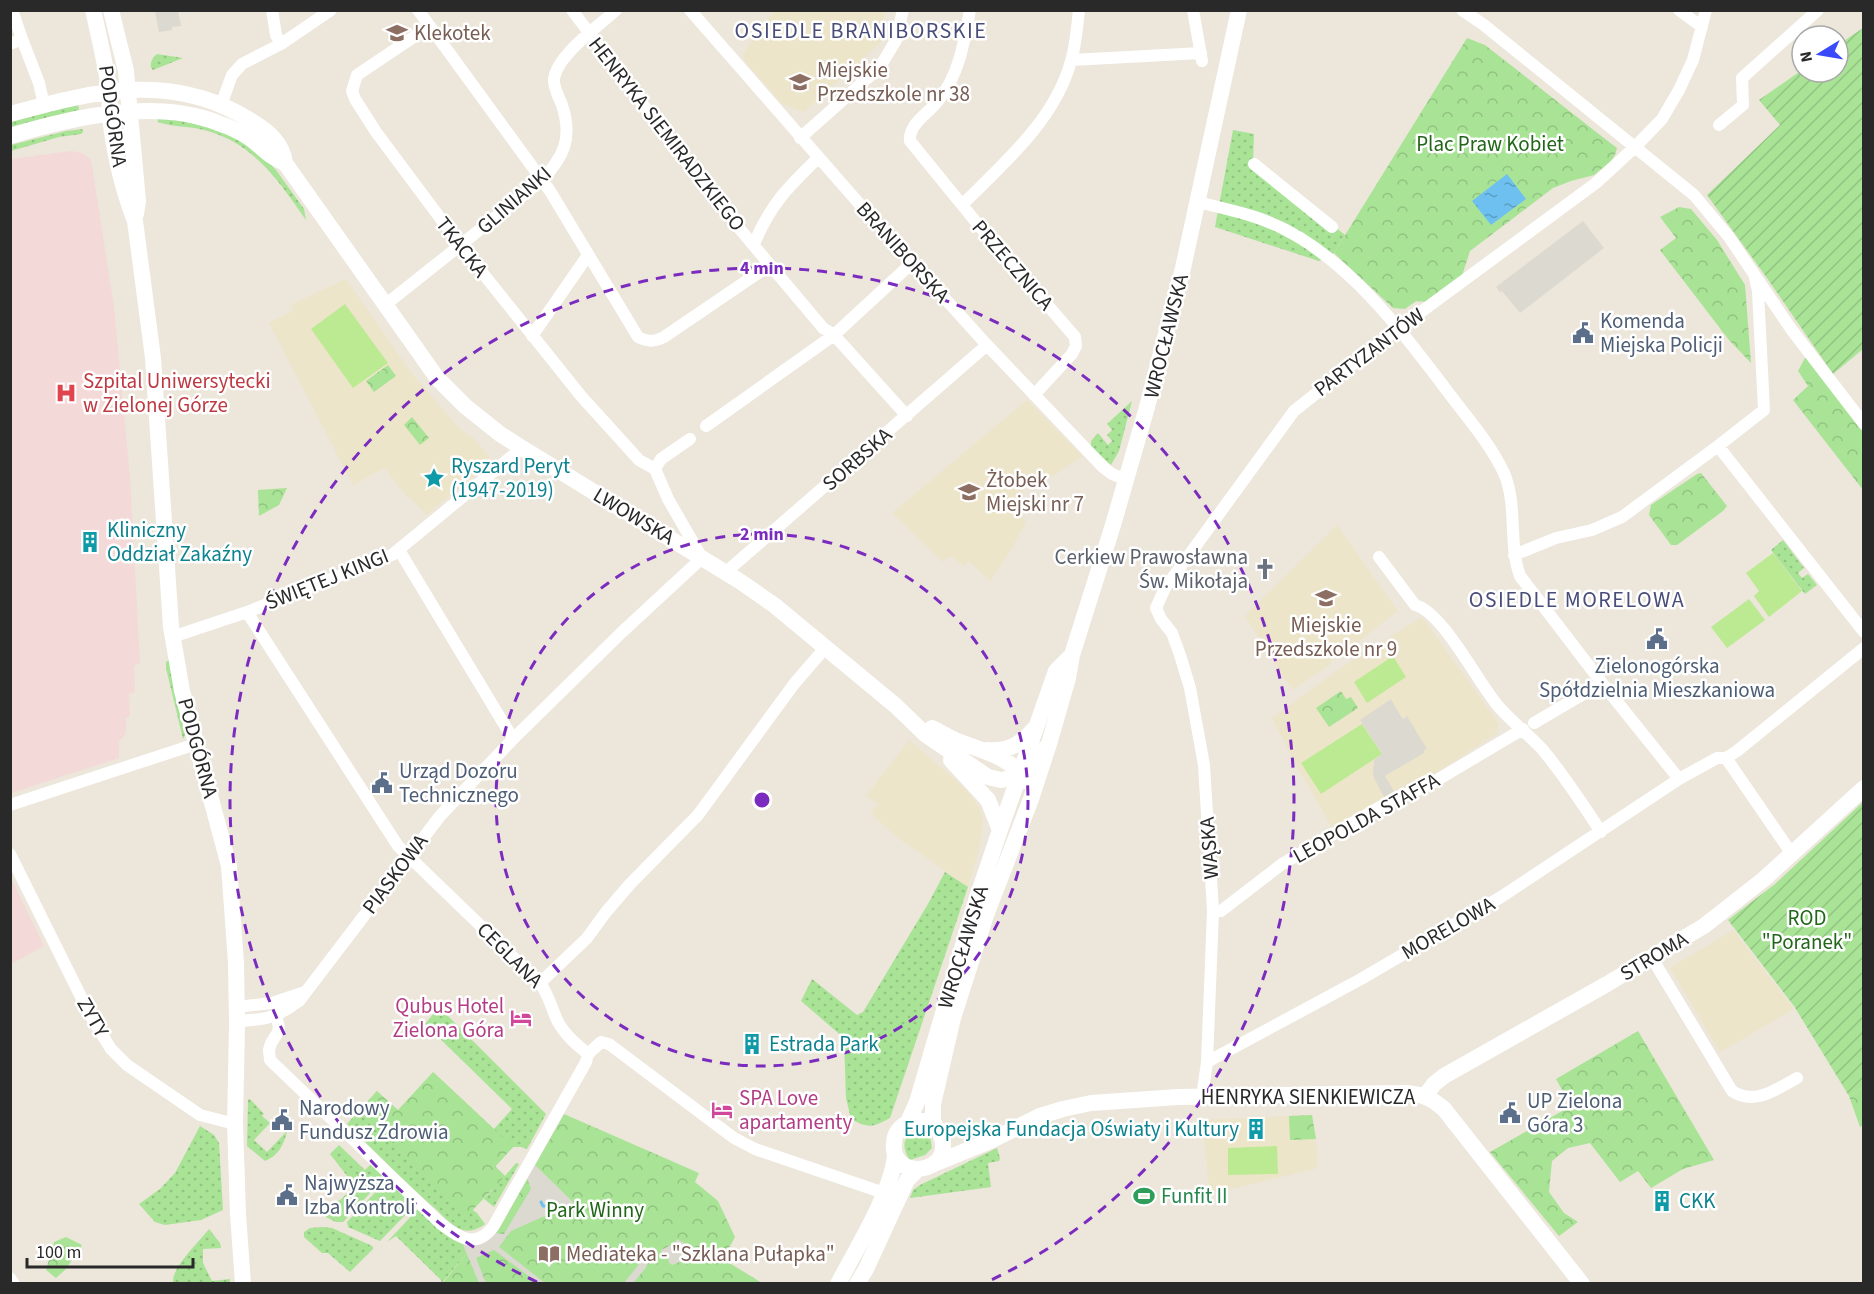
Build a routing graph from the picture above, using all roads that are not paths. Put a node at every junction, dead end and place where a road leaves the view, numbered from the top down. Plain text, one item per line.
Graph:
1 (12, 10) edge
2 (93, 10) edge
3 (111, 10) edge
4 (272, 10) edge
5 (331, 10) edge
6 (418, 10) edge
7 (572, 10) edge
8 (616, 10) edge
9 (690, 10) edge
10 (903, 10) edge
11 (970, 10) edge
12 (1079, 10) edge
13 (1193, 10) edge
14 (1239, 10) edge
15 (1462, 10) edge
16 (1679, 10) edge
17 (1706, 10) edge
18 (1818, 10) edge
19 (430, 26) junction
20 (1702, 27) junction
21 (589, 35) junction
22 (16, 42) edge
23 (281, 44) junction
24 (1072, 60) junction
25 (127, 89) junction
26 (110, 92) junction
27 (221, 105) junction
28 (37, 107) junction
29 (129, 111) junction
30 (10, 114) edge
31 (110, 115) junction
32 (1719, 126) dead end
33 (12, 135) edge
34 (800, 138) junction
35 (1635, 147) junction
36 (818, 158) junction
37 (285, 163) junction
38 (1254, 164) dead end
39 (541, 181) junction
40 (1198, 202) junction
41 (962, 205) junction
42 (135, 221) junction
43 (1332, 227) dead end
44 (754, 244) junction
45 (461, 246) junction
46 (588, 255) junction
47 (912, 263) junction
48 (770, 265) junction
49 (1754, 274) junction
50 (385, 304) junction
51 (1400, 329) junction
52 (834, 335) junction
53 (532, 336) junction
54 (987, 345) junction
55 (1034, 395) junction
56 (906, 416) junction
57 (1863, 424) edge
58 (705, 426) dead end
59 (690, 439) dead end
60 (1719, 446) junction
61 (522, 448) junction
62 (655, 469) junction
63 (1127, 480) junction
64 (399, 550) junction
65 (1514, 555) junction
66 (1379, 557) dead end
67 (702, 558) junction
68 (726, 572) junction
69 (1156, 608) joint
70 (247, 612) junction
71 (1863, 632) edge
72 (172, 637) junction
73 (825, 648) junction
74 (1863, 648) edge
75 (1072, 655) junction
76 (1602, 682) junction
77 (896, 706) junction
78 (1038, 725) junction
79 (1529, 726) junction
80 (926, 735) junction
81 (513, 739) junction
82 (196, 744) junction
83 (1049, 744) junction
84 (979, 750) junction
85 (1726, 758) junction
86 (1021, 774) junction
87 (1680, 779) junction
88 (1863, 788) edge
89 (1031, 799) junction
90 (10, 805) edge
91 (1000, 830) junction
92 (1601, 831) junction
93 (10, 854) edge
94 (1792, 854) junction
95 (408, 856) junction
96 (1213, 911) junction
97 (1652, 958) junction
98 (540, 983) junction
99 (306, 991) junction
100 (237, 1014) junction
101 (276, 1016) junction
102 (588, 1054) junction
103 (1207, 1062) junction
104 (1797, 1078) dead end
105 (1425, 1096) junction
106 (1202, 1097) junction
107 (908, 1122) junction
108 (235, 1124) junction
109 (937, 1128) junction
110 (990, 1141) junction
111 (896, 1155) junction
112 (936, 1163) junction
113 (917, 1170) junction
114 (884, 1193) junction
115 (10, 1278) edge
116 (244, 1281) edge
117 (14, 1284) edge
118 (838, 1284) edge
119 (857, 1284) edge
120 (1582, 1284) edge

1 - 22 street
2 - 26 street, PODGÓRNA
3 - 25 street, PODGÓRNA
4 - 23 street
5 - 23 street
6 - 19 street
7 - 21 street, HENRYKA SIEMIRADZKIEGO
8 - 21 street, GLINIANKI
9 - 34 street, BRANIBORSKA
10 - 34 street
11 - 41 street, PRZECZNICA
12 - 24 street
13 - 24 street
14 - 40 street, WROCŁAWSKA
15 - 35 street
16 - 20 street
17 - 20 street, PARTYZANTÓW
18 - 32 street
19 - 39 street
19 - 45 street, TKACKA
20 - 35 street, PARTYZANTÓW
21 - 39 street, GLINIANKI
21 - 44 street, HENRYKA SIEMIRADZKIEGO
22 - 28 street
23 - 27 street
24 - 41 street
25 - 26 street, LWOWSKA
25 - 27 street, LWOWSKA
25 - 29 street, PODGÓRNA
26 - 28 street, LWOWSKA
26 - 31 street, PODGÓRNA
27 - 37 street, LWOWSKA
28 - 30 street, LWOWSKA
28 - 33 street
29 - 31 street, LWOWSKA
29 - 37 street, LWOWSKA
29 - 42 street, PODGÓRNA
31 - 33 street, LWOWSKA
31 - 42 street, PODGÓRNA
34 - 36 street, BRANIBORSKA
35 - 49 street
35 - 51 street, PARTYZANTÓW
36 - 44 street
36 - 47 street, BRANIBORSKA
37 - 50 street, LWOWSKA
38 - 43 street
39 - 45 street, GLINIANKI
39 - 46 street
40 - 51 street
40 - 63 street, WROCŁAWSKA
41 - 55 street, PRZECZNICA
42 - 72 street, PODGÓRNA
44 - 48 street, HENRYKA SIEMIRADZKIEGO
45 - 50 street, GLINIANKI
45 - 53 street, TKACKA
46 - 48 street
46 - 53 street
47 - 52 street
47 - 54 street, BRANIBORSKA
48 - 52 street, HENRYKA SIEMIRADZKIEGO
49 - 57 street
49 - 60 street
50 - 61 street, LWOWSKA
51 - 65 street
51 - 69 street, PARTYZANTÓW
52 - 56 street, HENRYKA SIEMIRADZKIEGO
52 - 58 street
53 - 62 street, TKACKA
54 - 55 street, BRANIBORSKA
54 - 56 street, SORBSKA
55 - 63 street, BRANIBORSKA
56 - 68 street, SORBSKA
59 - 62 street
60 - 65 street
60 - 71 street
61 - 64 street, ŚWIĘTEJ KINGI
61 - 67 street, LWOWSKA
62 - 67 street
63 - 75 street, WROCŁAWSKA
64 - 70 street, ŚWIĘTEJ KINGI
64 - 81 street
65 - 76 street
66 - 79 street
67 - 68 street, LWOWSKA
67 - 81 street, PIASKOWA
68 - 73 street, LWOWSKA
69 - 96 street, WĄSKA
70 - 72 street, ŚWIĘTEJ KINGI
70 - 95 street, CEGLANA
72 - 82 street, PODGÓRNA
73 - 77 street, LWOWSKA
73 - 98 street
74 - 85 street, MORELOWA
75 - 78 street, WROCŁAWSKA
75 - 83 street, WROCŁAWSKA
76 - 79 street, LEOPOLDA STAFFA
76 - 87 street
77 - 80 street, LWOWSKA
77 - 84 street, LWOWSKA
78 - 84 street
78 - 86 street, WROCŁAWSKA
79 - 92 street
79 - 96 street, LEOPOLDA STAFFA
80 - 86 street, LWOWSKA
80 - 91 street
81 - 95 street, PIASKOWA
82 - 90 street
82 - 100 street, PODGÓRNA
83 - 86 street, WROCŁAWSKA
83 - 89 street, WROCŁAWSKA
84 - 86 street, LWOWSKA
85 - 87 street, MORELOWA
85 - 94 street
86 - 89 street
86 - 91 street, WROCŁAWSKA
87 - 92 street, MORELOWA
88 - 94 street, STROMA
89 - 109 street, WROCŁAWSKA
91 - 107 street, WROCŁAWSKA
92 - 103 street, MORELOWA
93 - 108 street, ZYTY
94 - 97 street, STROMA
95 - 98 street, CEGLANA
95 - 99 street, PIASKOWA
96 - 103 street, WĄSKA
97 - 104 street
97 - 105 street, STROMA
98 - 102 street, CEGLANA
99 - 100 street
99 - 101 street, PIASKOWA
100 - 101 street, PIASKOWA
100 - 108 street, PODGÓRNA
101 - 102 street
102 - 114 street
103 - 106 street, WĄSKA
105 - 106 street, HENRYKA SIENKIEWICZA
105 - 120 street, HENRYKA SIENKIEWICZA
106 - 110 street, HENRYKA SIENKIEWICZA
107 - 109 street
107 - 111 street
108 - 116 street, PODGÓRNA
109 - 110 street, HENRYKA SIENKIEWICZA
109 - 112 street
110 - 112 street, HENRYKA SIENKIEWICZA
111 - 113 street
111 - 114 street
112 - 113 street
113 - 119 street
114 - 118 street
115 - 117 street

